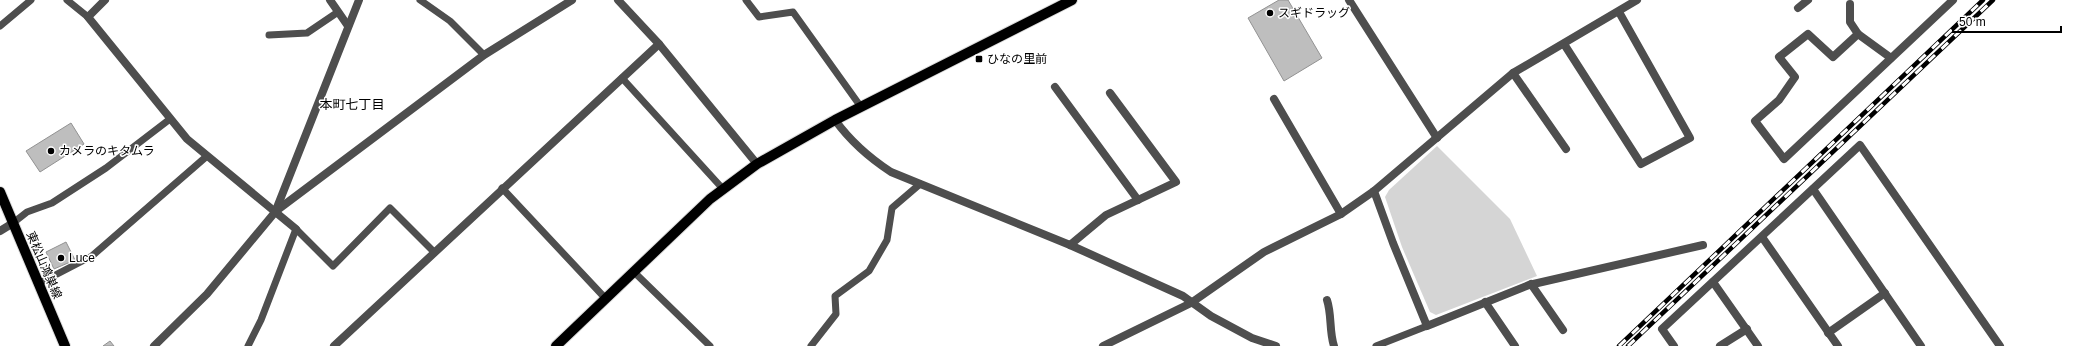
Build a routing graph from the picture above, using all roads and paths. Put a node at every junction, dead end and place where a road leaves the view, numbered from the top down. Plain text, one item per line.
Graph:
1 (31, 0) edge
2 (67, 0) edge
3 (105, 0) edge
4 (330, 0) edge
5 (359, 0) edge
6 (420, 0) edge
7 (572, 0) edge
8 (618, 0) edge
9 (746, 0) edge
10 (1072, 0) edge
11 (1349, 0) edge
12 (1621, 0) edge
13 (1637, 0) edge
14 (1808, 0) edge
15 (1953, 0) edge
16 (1851, 1) edge
17 (1798, 8) dead end
18 (1622, 10) junction
19 (338, 12) junction
20 (88, 17) junction
21 (0, 26) edge
22 (348, 26) junction
23 (270, 34) dead end
24 (1858, 34) junction
25 (659, 44) junction
26 (1564, 44) junction
27 (484, 55) junction
28 (1891, 58) junction
29 (1512, 73) junction
30 (622, 78) junction
31 (1055, 87) dead end
32 (1110, 93) dead end
33 (1274, 99) dead end
34 (861, 107) junction
35 (170, 119) junction
36 (835, 120) junction
37 (1437, 138) junction
38 (1566, 149) dead end
39 (207, 156) junction
40 (757, 164) junction
41 (920, 184) junction
42 (502, 188) junction
43 (723, 189) junction
44 (1813, 189) junction
45 (1374, 191) junction
46 (0, 192) edge
47 (1138, 200) junction
48 (276, 211) junction
49 (1340, 214) junction
50 (13, 223) junction
51 (296, 229) junction
52 (0, 231) edge
53 (1762, 237) junction
54 (1070, 245) junction
55 (1703, 245) dead end
56 (434, 252) junction
57 (634, 272) junction
58 (1713, 282) junction
59 (38, 284) junction
60 (1532, 284) junction
61 (1885, 293) junction
62 (606, 299) junction
63 (1327, 300) dead end
64 (1485, 302) junction
65 (1191, 303) junction
66 (1427, 326) junction
67 (1747, 328) junction
68 (1563, 330) dead end
69 (1828, 333) junction
70 (65, 346) edge
71 (154, 346) edge
72 (248, 346) edge
73 (334, 346) edge
74 (556, 346) edge
75 (710, 346) edge
76 (811, 346) edge
77 (1103, 346) edge
78 (1276, 346) edge
79 (1334, 346) edge
80 (1376, 346) edge
81 (1515, 346) edge
82 (1674, 346) edge
83 (1720, 346) edge
84 (1758, 346) edge
85 (1838, 346) edge
86 (1921, 346) edge
87 (2000, 346) edge

1 - 21 lane
2 - 20 lane
3 - 20 street
4 - 19 street
5 - 22 street
6 - 27 lane
7 - 27 street
8 - 25 street
9 - 34 lane
10 - 34 main road
11 - 37 street
12 - 18 street
13 - 18 street
14 - 17 street
15 - 28 street
16 - 24 street
18 - 26 street
18 - 26 street
19 - 22 street
19 - 23 lane
20 - 35 street
22 - 48 street
24 - 28 street
24 - 28 street
25 - 30 street
25 - 40 street
26 - 29 street
27 - 48 street
29 - 37 street
29 - 38 street
30 - 42 street
30 - 43 lane
31 - 47 street
32 - 47 street
33 - 49 street
34 - 36 main road
35 - 39 street
35 - 50 lane
36 - 40 main road
36 - 41 street
37 - 45 street
39 - 48 street
39 - 59 lane
40 - 43 main road
41 - 54 street
41 - 76 lane
42 - 56 street
42 - 62 lane
43 - 57 main road
44 - 53 street
44 - 61 street
44 - 87 street
45 - 49 street
45 - 66 street
46 - 50 main road, 東松山鴻巣線
47 - 54 street
48 - 51 street
48 - 71 street
49 - 65 street
50 - 52 street
50 - 59 main road, 東松山鴻巣線
51 - 56 lane
51 - 72 lane
53 - 58 street
53 - 69 street
54 - 65 street
55 - 60 street
56 - 73 street
57 - 62 main road
57 - 75 lane
58 - 67 street
58 - 82 street
59 - 70 main road, 東松山鴻巣線
60 - 64 street
60 - 68 street
61 - 69 street
61 - 86 street
62 - 74 main road
63 - 79 street
64 - 66 street
64 - 81 street
65 - 77 street
65 - 78 street
66 - 80 lane
67 - 83 street
67 - 84 street
69 - 85 street

